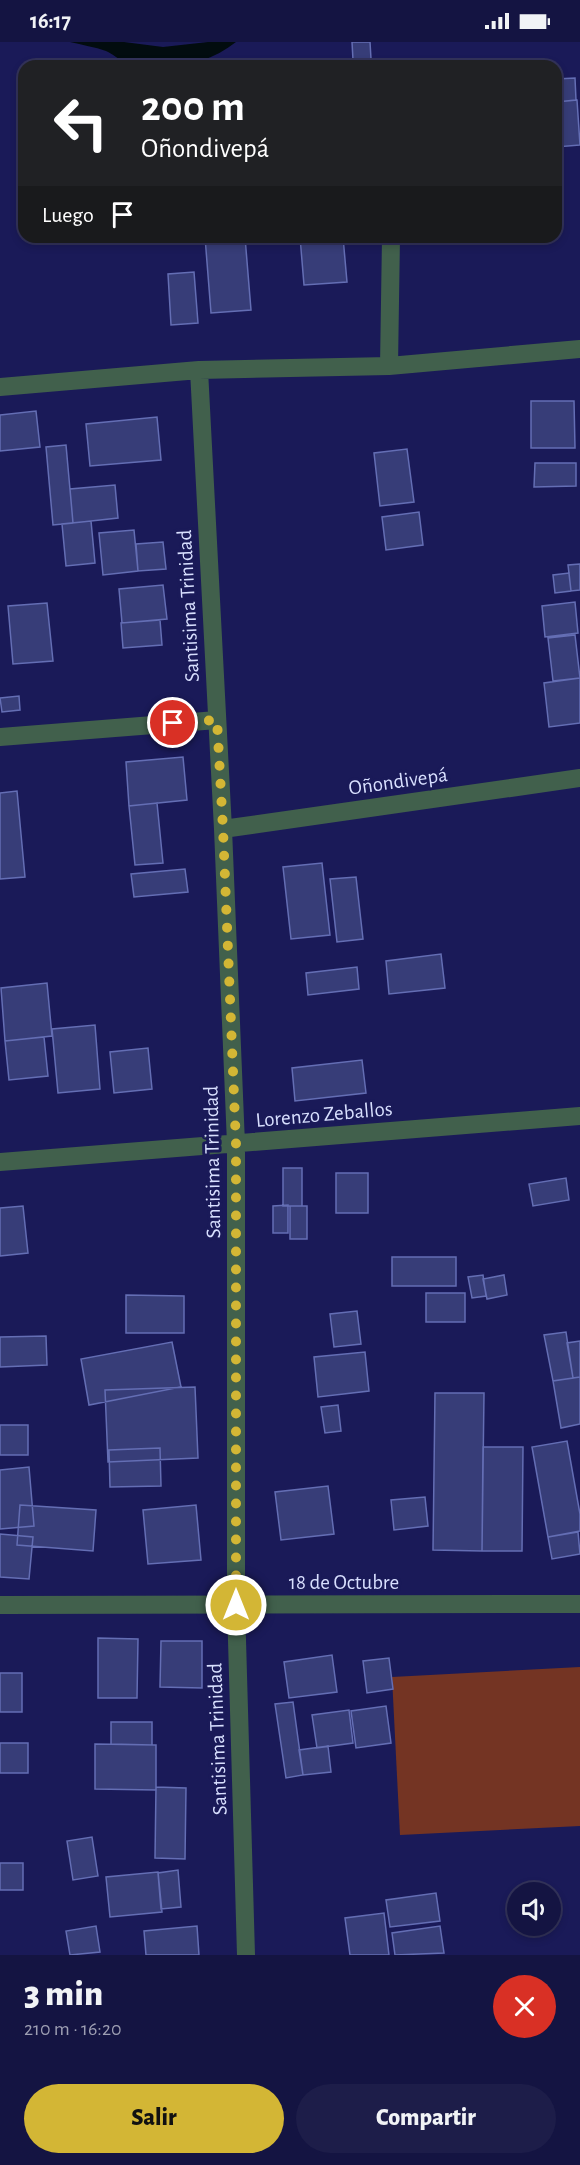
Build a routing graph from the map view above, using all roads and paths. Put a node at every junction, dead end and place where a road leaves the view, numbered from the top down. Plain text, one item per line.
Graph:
1 (391, 243) edge
2 (580, 349) edge
3 (389, 366) junction
4 (199, 370) junction
5 (0, 387) edge
6 (217, 720) junction
7 (0, 737) edge
8 (580, 778) edge
9 (223, 829) junction
10 (580, 1116) edge
11 (236, 1144) junction
12 (0, 1162) edge
13 (580, 1604) edge
14 (0, 1605) edge
15 (236, 1605) junction
16 (246, 1955) edge

1 - 3 street
2 - 3 street
3 - 4 street
4 - 5 street
4 - 6 street, Santisima Trinidad
6 - 7 street
6 - 9 street, Santisima Trinidad
8 - 9 street, Oñondivepá
9 - 11 street, Santisima Trinidad
10 - 11 street, Lorenzo Zeballos
11 - 12 street, Lorenzo Zeballos
11 - 15 street, Santisima Trinidad
13 - 15 street, 18 de Octubre
14 - 15 street, 18 de Octubre
15 - 16 street, Santisima Trinidad

